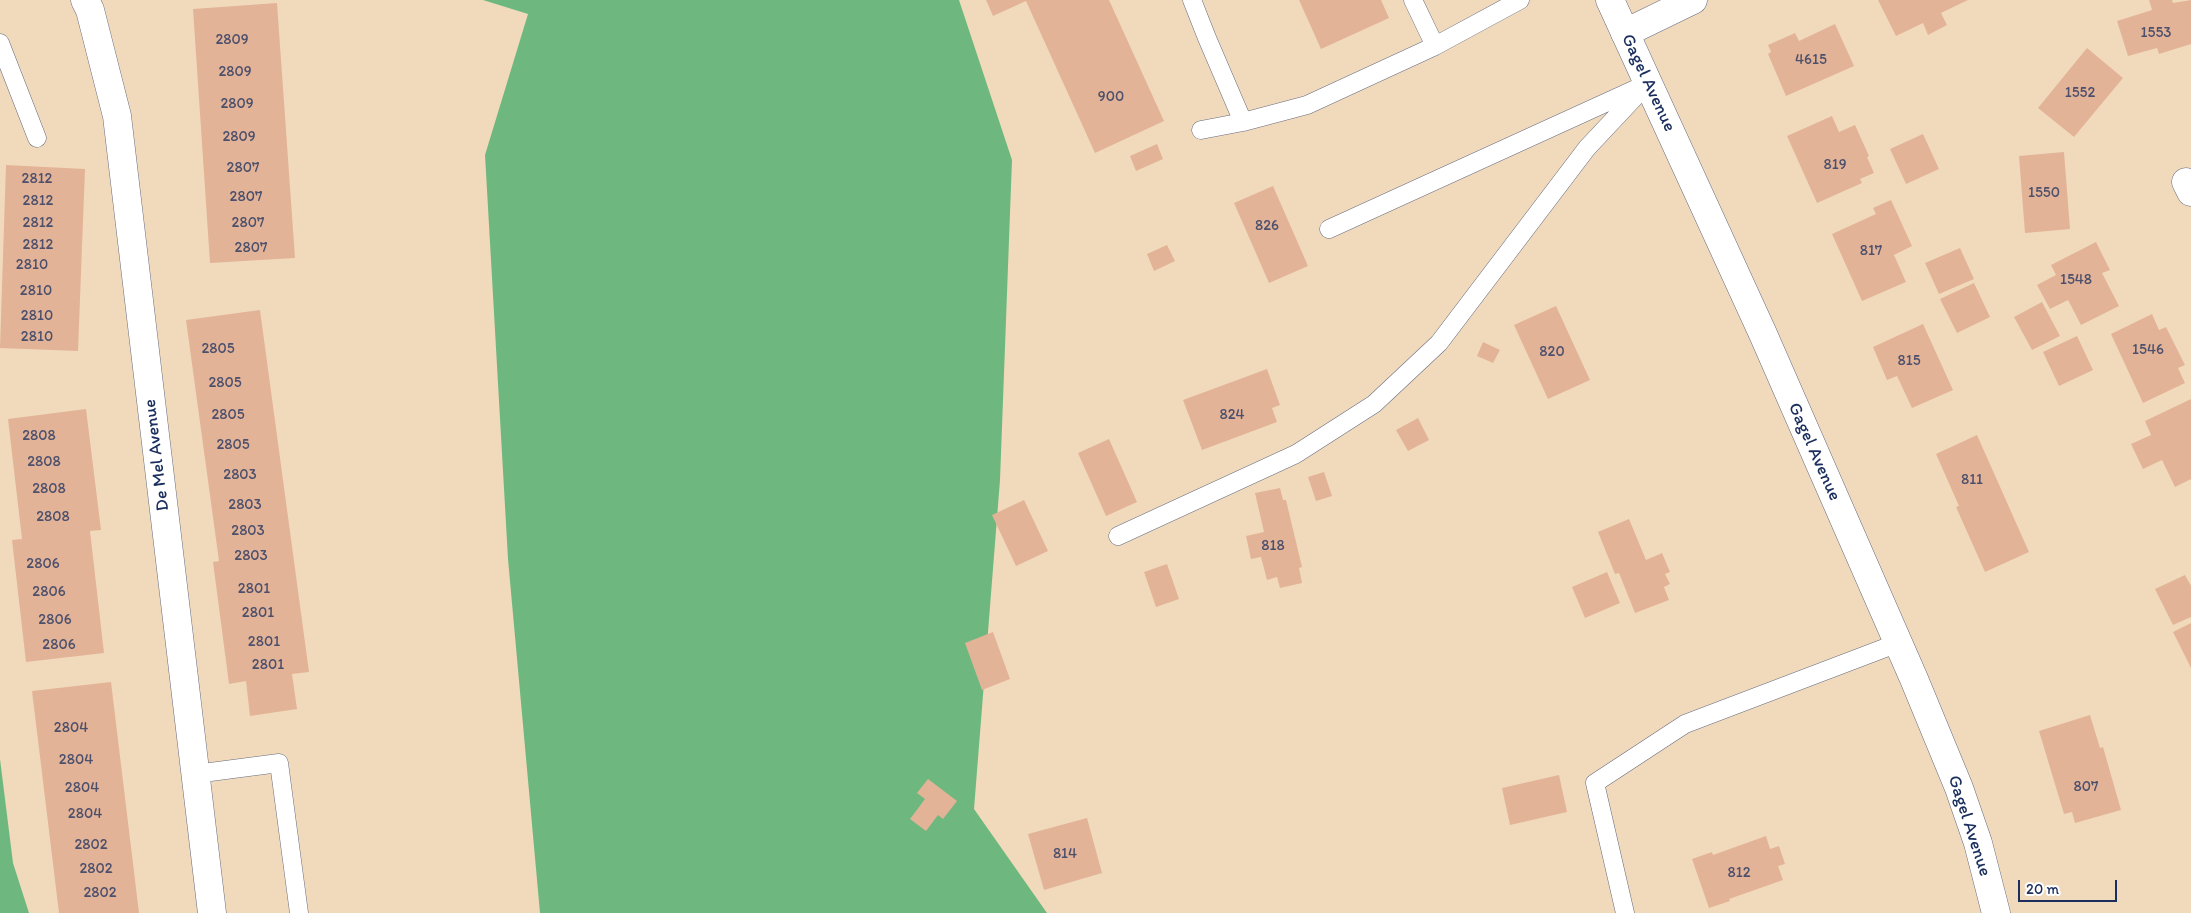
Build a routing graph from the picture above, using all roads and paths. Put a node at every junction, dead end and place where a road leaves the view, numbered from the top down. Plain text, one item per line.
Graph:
1 (85, 0) edge
2 (1192, 0) edge
3 (1413, 0) edge
4 (1520, 0) edge
5 (1610, 0) edge
6 (1693, 0) edge
7 (1625, 33) junction
8 (0, 43) edge
9 (1435, 46) junction
10 (1648, 84) junction
11 (1243, 122) junction
12 (1201, 130) dead end
13 (37, 138) dead end
14 (1329, 230) dead end
15 (1118, 536) dead end
16 (1898, 643) junction
17 (194, 774) junction
18 (212, 913) edge
19 (299, 913) edge
20 (1625, 913) edge
21 (1996, 913) edge

1 - 17 street, De Mel Avenue
2 - 11 lane
3 - 9 lane
4 - 9 lane
5 - 7 street, Gagel Avenue
6 - 7 street
7 - 10 street, Gagel Avenue
8 - 13 lane
9 - 11 lane
10 - 14 lane
10 - 15 lane
10 - 16 street, Gagel Avenue
11 - 12 lane
16 - 20 lane
16 - 21 street, Gagel Avenue
17 - 18 street, De Mel Avenue
17 - 19 lane

